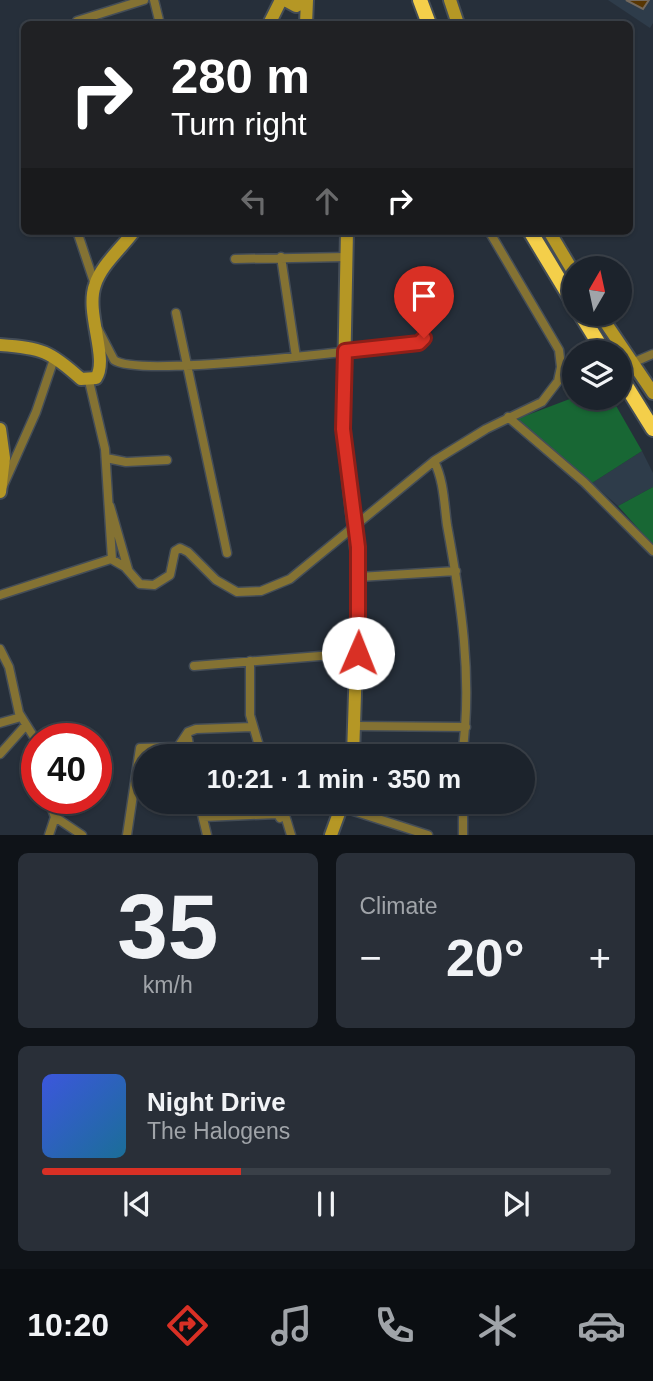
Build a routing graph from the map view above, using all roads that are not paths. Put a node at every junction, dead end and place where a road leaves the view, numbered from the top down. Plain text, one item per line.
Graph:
1 (144, 0) edge
2 (154, 0) edge
3 (307, 0) edge
4 (419, 0) edge
5 (450, 0) edge
6 (287, 3) edge
7 (77, 21) dead end
8 (159, 21) edge
9 (272, 21) edge
10 (302, 21) edge
11 (304, 21) edge
12 (428, 21) edge
13 (457, 21) edge
14 (78, 235) edge
15 (131, 235) edge
16 (347, 235) edge
17 (491, 235) edge
18 (532, 235) edge
19 (551, 235) edge
20 (564, 256) edge
21 (281, 257) junction
22 (346, 257) junction
23 (235, 259) dead end
24 (562, 284) edge
25 (94, 285) junction
26 (415, 286) dead end
27 (176, 313) dead end
28 (94, 327) junction
29 (0, 345) edge
30 (345, 351) junction
31 (653, 354) edge
32 (55, 356) junction
33 (296, 357) junction
34 (632, 363) joint
35 (187, 365) junction
36 (89, 381) junction
37 (653, 393) edge
38 (632, 395) edge
39 (508, 417) junction
40 (0, 429) edge
41 (653, 429) edge
42 (106, 458) junction
43 (167, 460) dead end
44 (434, 461) junction
45 (1, 491) edge
46 (108, 504) junction
47 (356, 525) junction
48 (653, 551) edge
49 (227, 553) dead end
50 (112, 559) junction
51 (128, 569) junction
52 (456, 571) junction
53 (359, 577) junction
54 (0, 595) edge
55 (0, 649) edge
56 (358, 653) junction
57 (250, 661) junction
58 (194, 666) dead end
59 (24, 721) junction
60 (0, 723) edge
61 (356, 726) junction
62 (252, 727) junction
63 (466, 727) junction
64 (187, 734) junction
65 (189, 744) edge
66 (258, 744) edge
67 (354, 744) edge
68 (464, 744) edge
69 (0, 754) edge
70 (54, 814) edge
71 (202, 814) edge
72 (277, 814) joint
73 (284, 814) edge
74 (338, 814) edge
75 (363, 814) edge
76 (463, 814) edge
77 (55, 817) junction
78 (203, 817) junction
79 (289, 832) edge
80 (400, 832) edge
81 (49, 835) edge
82 (82, 835) edge
83 (127, 835) edge
84 (208, 835) edge
85 (331, 835) edge
86 (428, 835) edge
87 (463, 835) edge

1 - 7 street
2 - 8 street
3 - 6 street
3 - 11 street
4 - 12 highway
5 - 13 street
6 - 9 street
6 - 10 street
14 - 25 street
15 - 25 street
16 - 22 street
17 - 39 street
18 - 24 highway
19 - 20 street
21 - 22 street
21 - 23 street
21 - 33 street
22 - 30 street
25 - 28 street
26 - 30 street
27 - 35 street
28 - 35 street
28 - 36 street
29 - 32 street
30 - 33 street
30 - 47 street
31 - 34 street
32 - 36 street
32 - 45 street
33 - 35 street
34 - 37 street
35 - 49 street
36 - 42 street
38 - 41 highway
39 - 44 street
39 - 48 street
40 - 45 street
42 - 43 street
42 - 46 street
44 - 47 street
44 - 52 street
46 - 50 street
46 - 51 street
47 - 51 street
47 - 53 street
50 - 51 street
50 - 54 street
52 - 53 street
52 - 63 street
53 - 56 street
55 - 59 street
56 - 57 street
56 - 61 street
57 - 58 street
57 - 62 street
59 - 60 street
59 - 69 street
61 - 63 street
61 - 67 street
62 - 64 street
62 - 66 street
63 - 68 street
64 - 65 street
64 - 83 street
70 - 77 street
71 - 78 street
72 - 78 street
72 - 79 street
73 - 79 street
74 - 85 street
75 - 80 street
76 - 87 street
77 - 81 street
77 - 82 street
78 - 84 street
80 - 86 street

